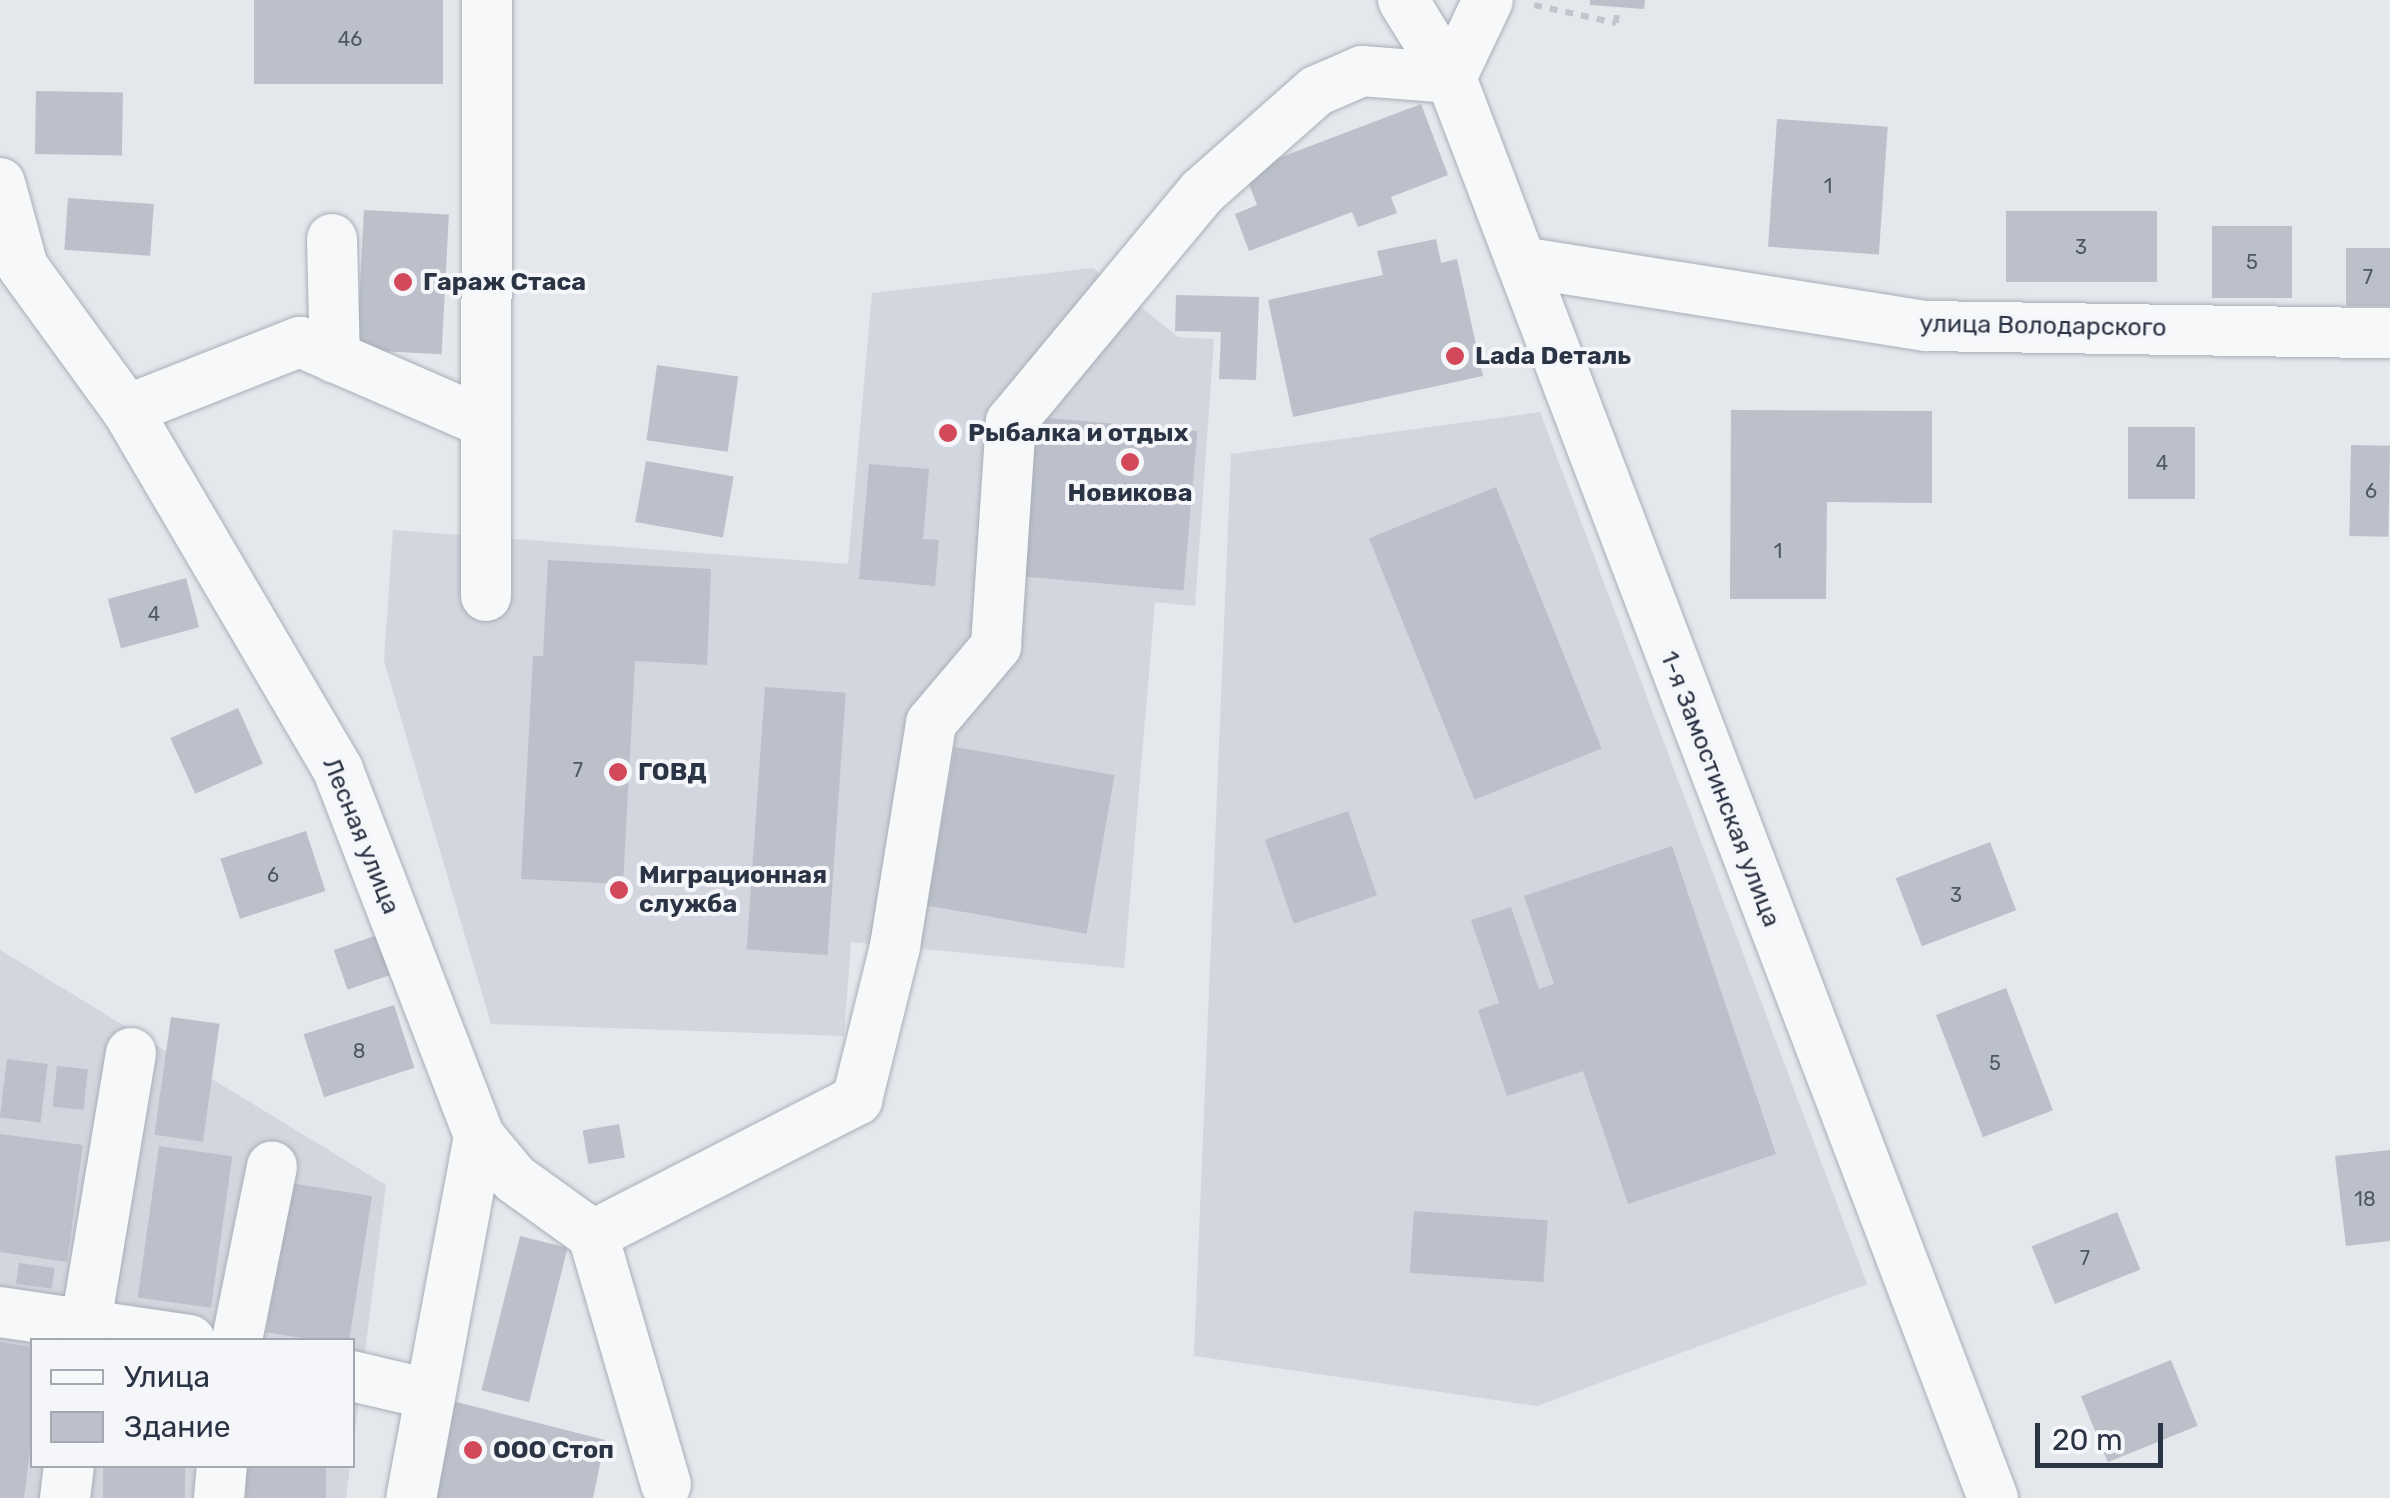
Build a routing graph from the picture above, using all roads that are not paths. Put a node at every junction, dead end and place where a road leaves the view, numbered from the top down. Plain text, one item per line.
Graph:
1 (487, 0) edge
2 (1403, 0) edge
3 (1488, 0) edge
4 (1451, 78) junction
5 (0, 183) edge
6 (332, 239) dead end
7 (1521, 262) junction
8 (11, 271) edge
9 (2390, 333) edge
10 (336, 358) junction
11 (126, 410) junction
12 (486, 423) junction
13 (486, 596) dead end
14 (131, 1053) dead end
15 (479, 1136) junction
16 (272, 1166) dead end
17 (592, 1235) junction
18 (0, 1312) edge
19 (84, 1333) edge
20 (160, 1338) edge
21 (236, 1338) edge
22 (355, 1377) edge
23 (429, 1394) junction
24 (69, 1468) edge
25 (222, 1468) edge
26 (666, 1485) dead end
27 (65, 1498) edge
28 (218, 1498) edge
29 (411, 1498) edge
30 (1993, 1498) edge

1 - 12 street
2 - 4 street, 1-я Замостинская улица
3 - 4 street
4 - 7 street, 1-я Замостинская улица
4 - 17 street
5 - 8 street, Лесная улица
6 - 10 street
7 - 9 street, улица Володарского
7 - 30 street, 1-я Замостинская улица
8 - 11 street, Лесная улица
10 - 11 street
10 - 12 street
11 - 15 street, Лесная улица
12 - 13 street
14 - 19 street
15 - 17 street
15 - 23 street
16 - 21 street
17 - 26 street
18 - 19 street
19 - 20 street
22 - 23 street
23 - 29 street
24 - 27 street
25 - 28 street

